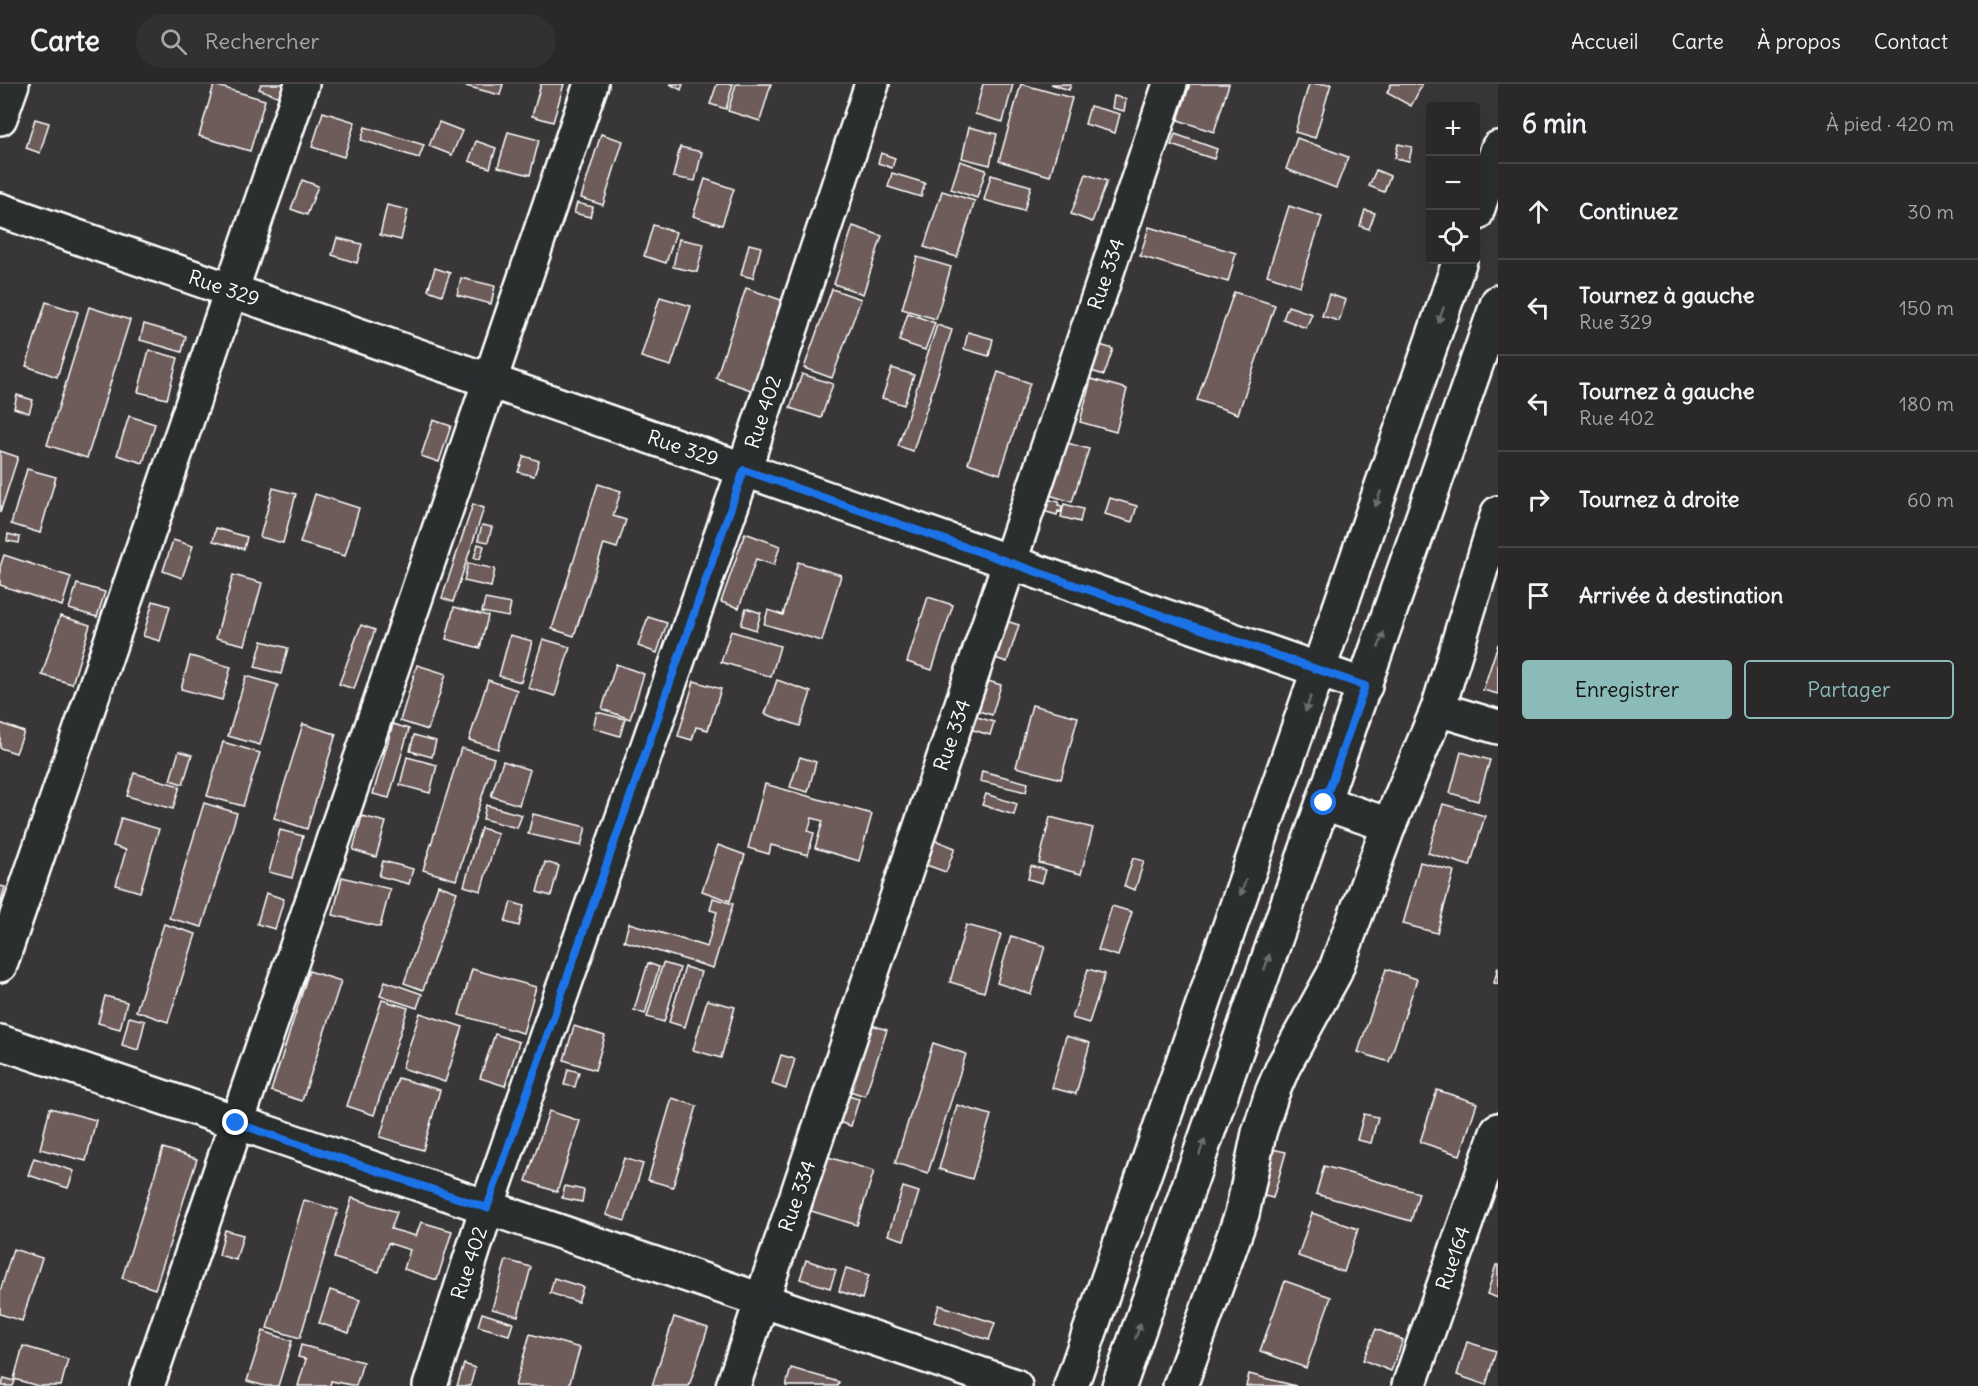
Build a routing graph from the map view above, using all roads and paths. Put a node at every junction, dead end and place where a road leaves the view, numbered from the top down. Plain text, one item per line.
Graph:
1 (12, 84) edge
2 (302, 84) edge
3 (591, 84) edge
4 (872, 84) edge
5 (1170, 84) edge
6 (0, 118) edge
7 (1498, 148) edge
8 (0, 210) edge
9 (1477, 210) edge
10 (1459, 264) edge
11 (231, 291) junction
12 (1498, 302) edge
13 (490, 381) junction
14 (744, 470) junction
15 (1498, 513) edge
16 (1010, 562) junction
17 (1319, 671) junction
18 (1365, 686) junction
19 (1438, 709) junction
20 (1498, 727) edge
21 (1324, 803) junction
22 (1389, 825) junction
23 (0, 965) edge
24 (0, 1042) edge
25 (236, 1123) junction
26 (1498, 1130) edge
27 (487, 1208) junction
28 (762, 1301) junction
29 (147, 1386) edge
30 (430, 1386) edge
31 (733, 1386) edge
32 (1015, 1386) edge
33 (1071, 1386) edge
34 (1119, 1386) edge
35 (1180, 1386) edge
36 (1409, 1386) edge

1 - 6 street
2 - 11 street
3 - 13 street
4 - 14 street, Rue 402
5 - 16 street, Rue 334
7 - 9 street
8 - 11 street, Rue 329
10 -> 17 street
11 - 13 street, Rue 329
11 - 23 street
18 -> 12 street
13 - 14 street, Rue 329
13 - 25 street
14 - 16 street, Rue 329
14 - 27 street, Rue 402
15 - 19 street
16 - 17 street, Rue 329
16 - 28 street, Rue 334
17 - 18 street, Rue 329
17 -> 33 street
18 - 21 street
19 - 20 street
19 - 22 street
21 - 22 street
34 -> 21 street
22 - 35 street
24 - 25 street
25 - 27 street
25 - 29 street
26 - 36 street, Rue164
27 - 28 street
27 - 30 street, Rue 402
28 - 31 street, Rue 334
28 - 32 street

